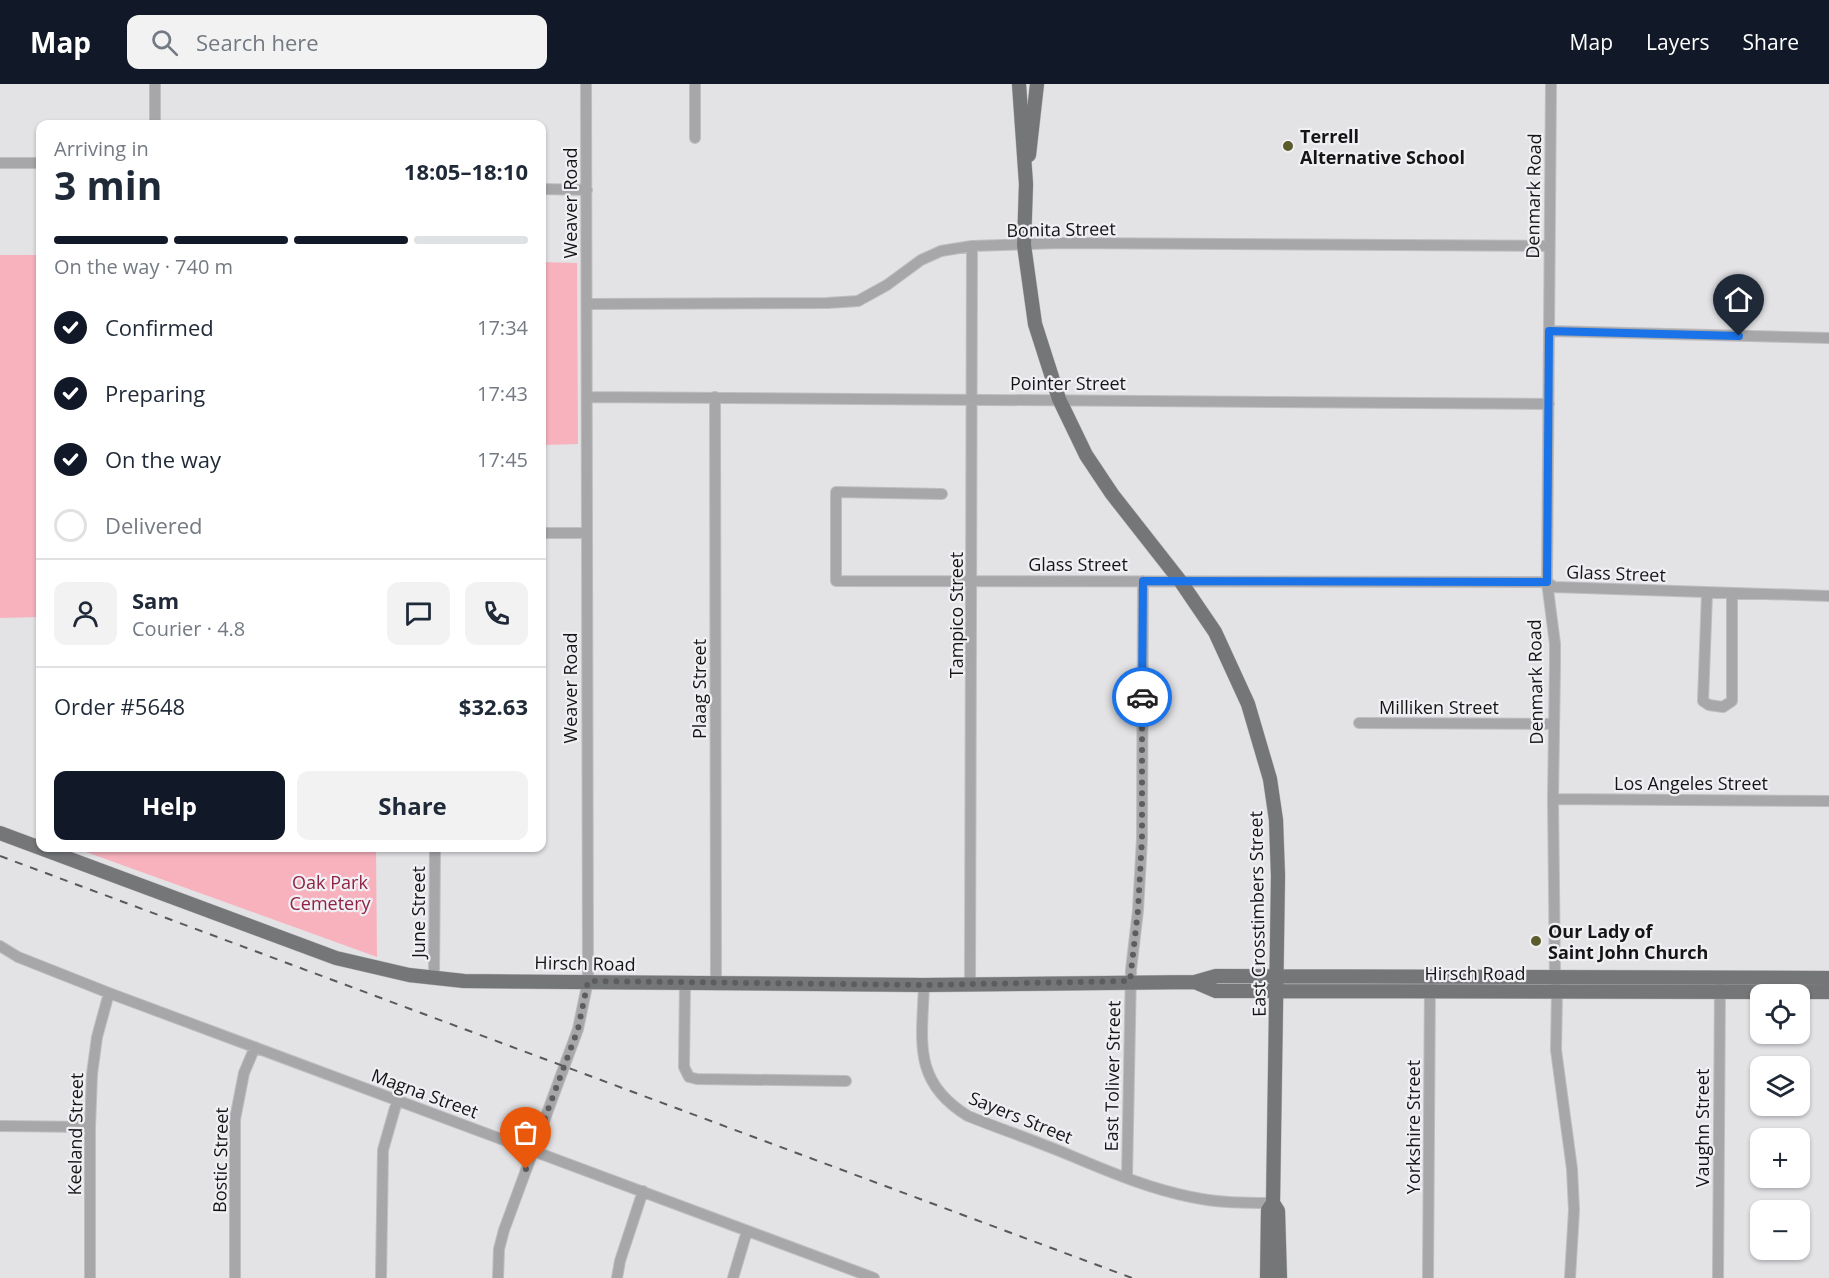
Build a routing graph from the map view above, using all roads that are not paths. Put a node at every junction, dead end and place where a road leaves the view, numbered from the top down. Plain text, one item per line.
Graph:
1 (155, 84) edge
2 (586, 84) edge
3 (695, 84) edge
4 (1019, 84) edge
5 (1037, 84) edge
6 (1551, 84) edge
7 (155, 120) edge
8 (695, 138) dead end
9 (0, 163) edge
10 (36, 163) edge
11 (1026, 184) junction
12 (546, 189) edge
13 (586, 190) junction
14 (1024, 245) junction
15 (972, 246) junction
16 (1549, 246) junction
17 (587, 304) junction
18 (1549, 331) junction
19 (1829, 338) edge
20 (586, 397) junction
21 (715, 397) junction
22 (972, 399) junction
23 (1059, 399) junction
24 (1549, 404) junction
25 (942, 494) dead end
26 (546, 533) edge
27 (587, 533) junction
28 (972, 581) junction
29 (1143, 581) junction
30 (1181, 582) junction
31 (1547, 582) junction
32 (1707, 594) junction
33 (1732, 594) junction
34 (1829, 596) edge
35 (1359, 723) dead end
36 (1554, 724) junction
37 (1553, 799) junction
38 (1829, 801) edge
39 (0, 833) edge
40 (36, 847) edge
41 (50, 852) edge
42 (435, 852) edge
43 (0, 946) edge
44 (434, 977) junction
45 (1829, 978) edge
46 (588, 981) junction
47 (1130, 981) junction
48 (717, 982) junction
49 (684, 983) junction
50 (1277, 983) junction
51 (970, 984) junction
52 (1430, 984) junction
53 (1556, 984) junction
54 (924, 985) junction
55 (1720, 985) junction
56 (1829, 992) edge
57 (109, 993) junction
58 (255, 1047) junction
59 (846, 1081) dead end
60 (398, 1101) junction
61 (0, 1126) edge
62 (90, 1127) junction
63 (533, 1150) junction
64 (1127, 1177) junction
65 (643, 1191) junction
66 (1273, 1203) junction
67 (747, 1231) junction
68 (90, 1278) edge
69 (235, 1278) edge
70 (381, 1278) edge
71 (498, 1278) edge
72 (617, 1278) edge
73 (733, 1278) edge
74 (874, 1278) edge
75 (1267, 1278) edge
76 (1280, 1278) edge
77 (1428, 1278) edge
78 (1570, 1278) edge
79 (1718, 1278) edge

1 - 7 street
2 - 13 street, Weaver Road
3 - 8 street
4 - 11 main road, East Crosstimbers Street
5 - 11 main road, East Crosstimbers Street
6 - 16 street, Denmark Road
9 - 10 street
11 - 14 main road, East Crosstimbers Street
12 - 13 street
13 - 17 street, Weaver Road
14 - 15 street, Bonita Street
14 - 16 street, Bonita Street
14 - 23 main road, East Crosstimbers Street
15 - 17 street, Bonita Street
15 - 22 street, Tampico Street
16 - 18 street, Denmark Road
17 - 20 street, Weaver Road
18 - 19 street
18 - 24 street, Denmark Road
20 - 21 street, Pointer Street
20 - 27 street, Weaver Road
21 - 22 street, Pointer Street
21 - 48 street, Plaag Street
22 - 23 street, Pointer Street
22 - 28 street, Tampico Street
23 - 24 street, Pointer Street
23 - 30 main road, East Crosstimbers Street
24 - 31 street, Denmark Road
25 - 28 street, Glass Street
26 - 27 street
27 - 46 street, Weaver Road
28 - 29 street, Glass Street
28 - 51 street, Tampico Street
29 - 30 street, Glass Street
29 - 47 street, East Toliver Street
30 - 31 street, Glass Street
30 - 50 main road, East Crosstimbers Street
31 - 32 street, Glass Street
31 - 36 street, Denmark Road
32 - 33 street, Glass Street
32 - 33 street
33 - 34 street, Glass Street
35 - 36 street, Milliken Street
36 - 37 street, Denmark Road
37 - 38 street, Los Angeles Street
37 - 53 street, Denmark Road
39 - 40 main road, Hirsch Road
41 - 44 main road, Hirsch Road
42 - 44 street, June Street
43 - 57 street, Magna Street
44 - 46 main road, Hirsch Road
45 - 55 main road, Hirsch Road
46 - 49 main road, Hirsch Road
46 - 63 street, Weaver Road
47 - 50 main road, Hirsch Road
47 - 51 main road, Hirsch Road
47 - 64 street, East Toliver Street
48 - 49 main road, Hirsch Road
48 - 54 main road, Hirsch Road
49 - 59 street
50 - 52 main road, Hirsch Road
50 - 66 main road, East Crosstimbers Street
51 - 54 main road, Hirsch Road
52 - 53 main road, Hirsch Road
52 - 77 street, Yorkshire Street
53 - 55 main road, Hirsch Road
53 - 78 street, Denmark Road
54 - 64 street, Sayers Street
55 - 56 main road, Hirsch Road
55 - 79 street, Vaughn Street
57 - 58 street, Magna Street
57 - 62 street, Keeland Street
58 - 60 street, Magna Street
58 - 69 street, Bostic Street
60 - 63 street, Magna Street
60 - 70 street
61 - 62 street
62 - 68 street, Keeland Street
63 - 65 street, Magna Street
63 - 71 street, Weaver Road
64 - 66 street, Sayers Street
65 - 67 street, Magna Street
65 - 72 street
66 - 75 main road, East Crosstimbers Street
66 - 76 main road, East Crosstimbers Street
67 - 73 street
67 - 74 street, Magna Street

